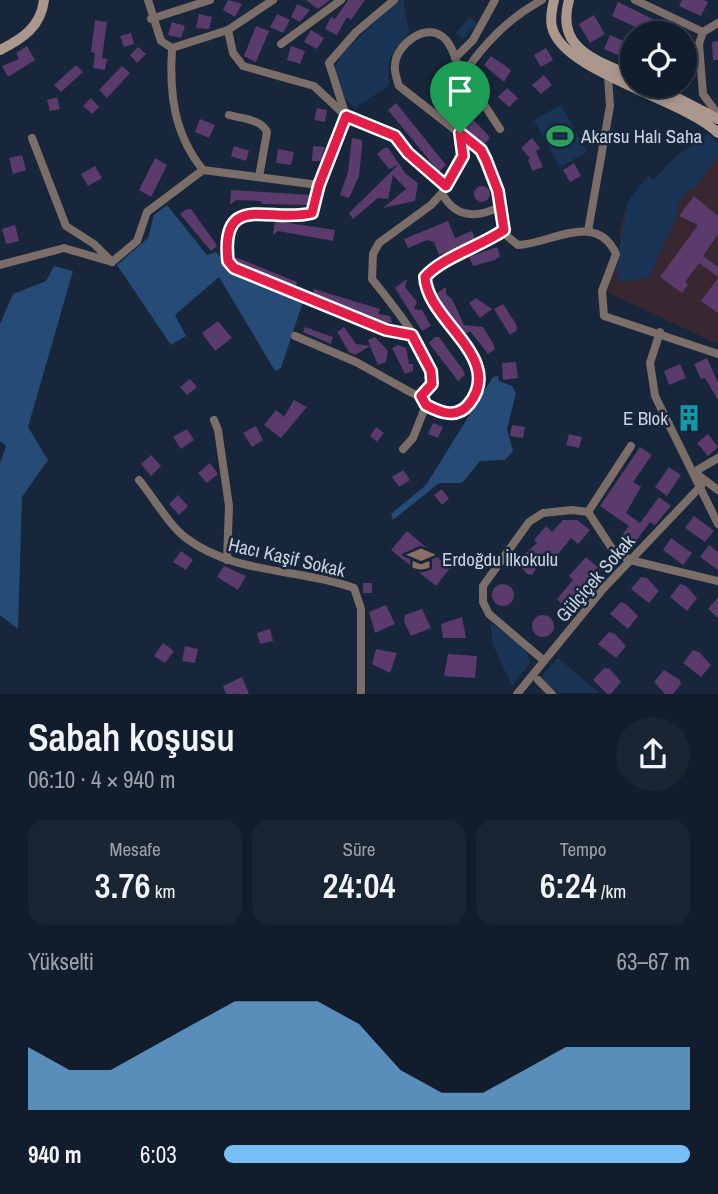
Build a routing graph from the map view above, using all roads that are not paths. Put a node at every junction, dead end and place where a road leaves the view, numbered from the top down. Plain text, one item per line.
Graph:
1 (44, 0) edge
2 (148, 0) edge
3 (210, 0) edge
4 (273, 0) edge
5 (341, 0) edge
6 (394, 0) edge
7 (495, 0) edge
8 (542, 0) edge
9 (554, 0) edge
10 (569, 0) edge
11 (635, 0) edge
12 (646, 3) edge
13 (151, 19) junction
14 (718, 23) edge
15 (228, 30) junction
16 (703, 32) junction
17 (281, 44) dead end
18 (172, 48) junction
19 (0, 50) edge
20 (455, 58) junction
21 (620, 71) edge
22 (462, 76) junction
23 (608, 76) junction
24 (679, 98) edge
25 (229, 115) dead end
26 (346, 116) junction
27 (718, 117) edge
28 (500, 129) dead end
29 (460, 133) junction
30 (718, 133) edge
31 (32, 138) dead end
32 (203, 170) junction
33 (259, 177) junction
34 (319, 185) junction
35 (444, 190) junction
36 (499, 207) junction
37 (504, 230) junction
38 (588, 231) junction
39 (112, 262) junction
40 (0, 265) edge
41 (660, 332) junction
42 (412, 335) junction
43 (295, 336) dead end
44 (718, 354) edge
45 (421, 396) junction
46 (426, 405) junction
47 (214, 420) dead end
48 (631, 446) dead end
49 (403, 449) dead end
50 (718, 458) edge
51 (694, 471) junction
52 (139, 480) dead end
53 (701, 486) junction
54 (718, 490) edge
55 (588, 512) junction
56 (718, 524) edge
57 (228, 560) junction
58 (630, 560) junction
59 (718, 581) edge
60 (542, 659) junction
61 (538, 680) dead end
62 (361, 694) edge
63 (517, 694) edge
64 (552, 694) edge

1 - 19 street
2 - 13 street
3 - 13 street
4 - 15 street
5 - 17 street
6 - 26 street
7 - 20 street
8 - 22 street
9 - 23 street
10 - 21 street
11 - 12 street
12 - 16 street
13 - 18 street
14 - 16 street
15 - 18 street
15 - 26 street
16 - 27 street
18 - 32 street
20 - 22 street
20 - 29 street
22 - 28 street
23 - 30 street
23 - 38 street
24 - 27 street
25 - 33 street
26 - 34 street
26 - 35 street
29 - 35 street
29 - 36 street
31 - 39 street
32 - 33 street
32 - 39 street
33 - 34 street
34 - 42 street
35 - 36 street
35 - 42 street
36 - 37 street
37 - 38 street
37 - 46 street
38 - 41 street
39 - 40 street
41 - 44 street
41 - 51 street
42 - 45 street
43 - 45 street
45 - 46 street
46 - 49 street
47 - 57 street
48 - 55 street
50 - 51 street
51 - 53 street
51 - 54 street
52 - 57 street, Hacı Kaşif Sokak
53 - 56 street
53 - 58 street, Gülçiçek Sokak
55 - 58 street
55 - 60 street
57 - 62 street, Hacı Kaşif Sokak
58 - 59 street
58 - 60 street, Gülçiçek Sokak
60 - 63 street, Gülçiçek Sokak
61 - 64 street

